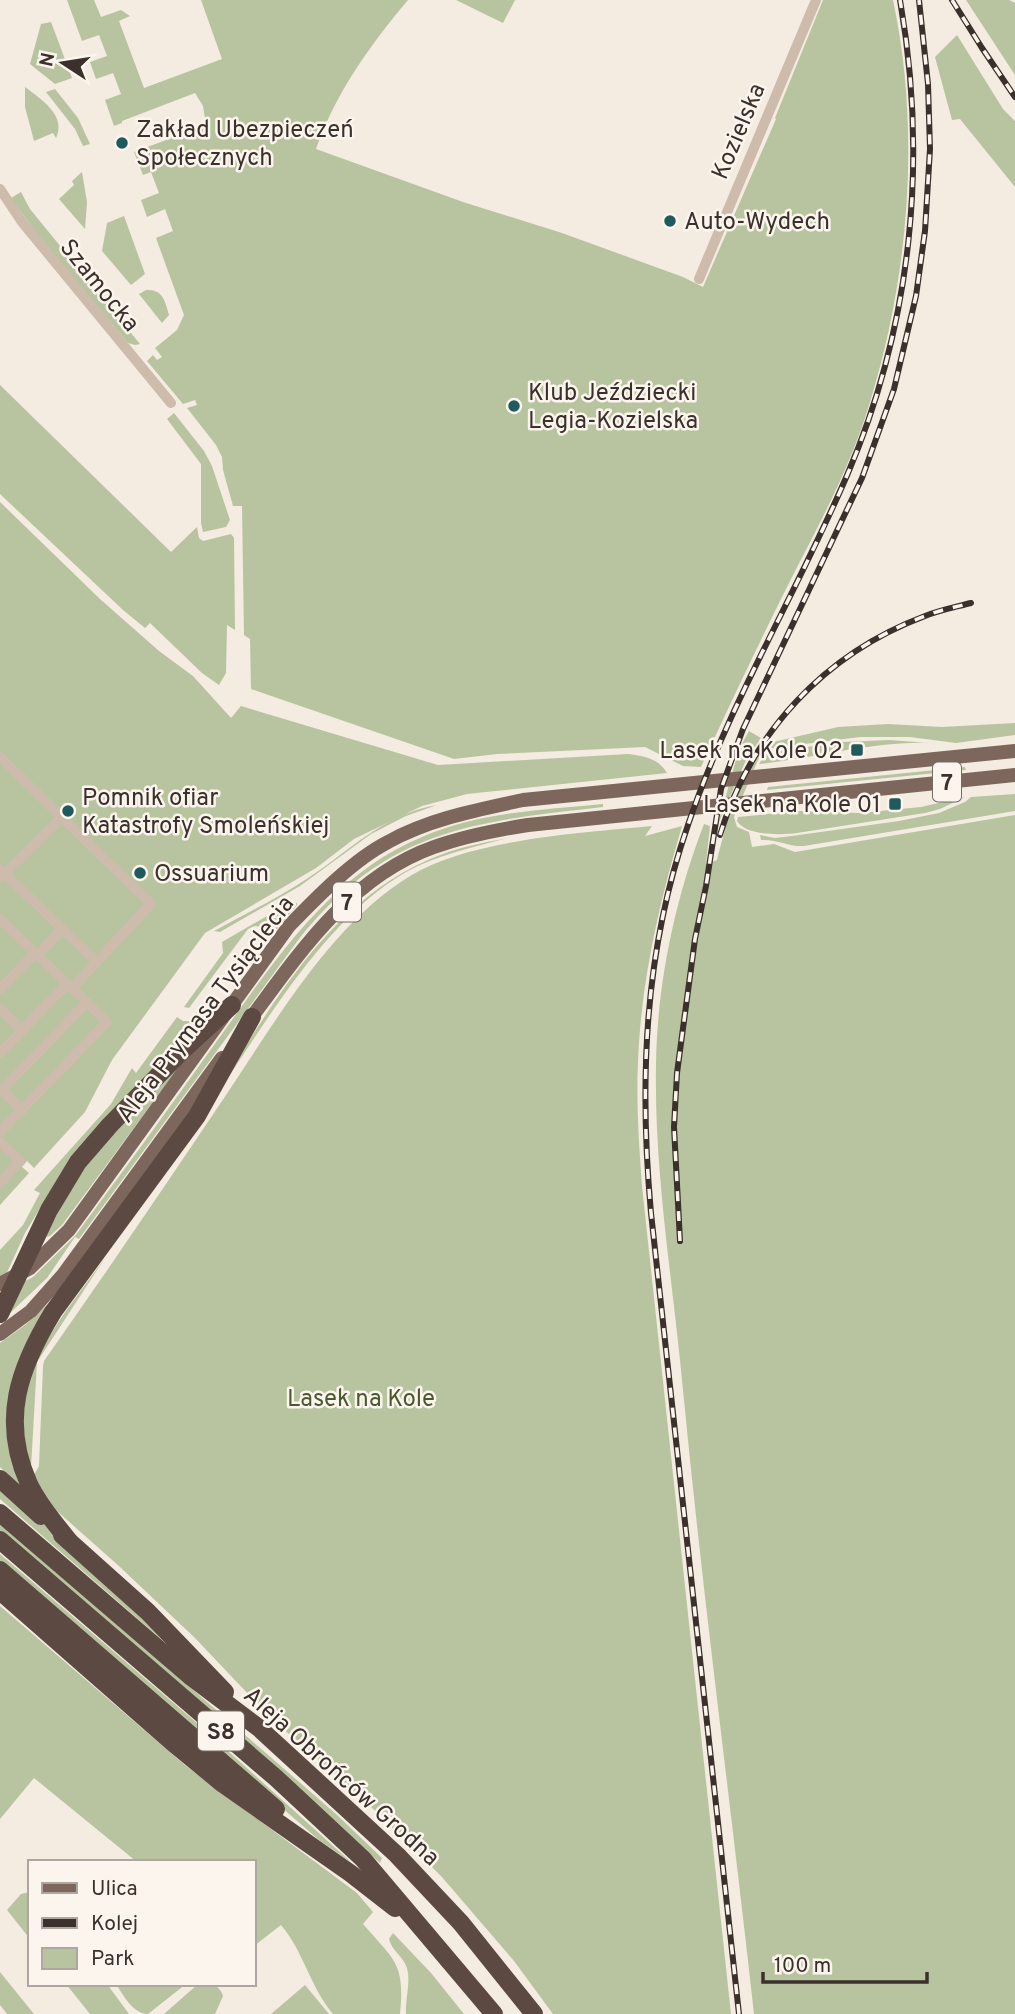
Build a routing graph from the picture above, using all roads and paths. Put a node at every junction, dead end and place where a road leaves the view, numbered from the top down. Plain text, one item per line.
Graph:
1 (816, 0) edge
2 (0, 189) edge
3 (699, 279) dead end
4 (172, 403) dead end
5 (1015, 751) edge
6 (0, 757) edge
7 (1015, 775) edge
8 (62, 817) junction
9 (2, 873) edge
10 (2, 924) edge
11 (62, 929) junction
12 (37, 954) junction
13 (97, 962) junction
14 (70, 986) junction
15 (0, 989) edge
16 (87, 1002) junction
17 (232, 1006) junction
18 (0, 1009) edge
19 (252, 1017) junction
20 (22, 1030) junction
21 (0, 1053) edge
22 (1, 1090) edge
23 (22, 1110) junction
24 (0, 1132) edge
25 (0, 1142) edge
26 (0, 1182) edge
27 (0, 1284) edge
28 (0, 1314) edge
29 (0, 1334) edge
30 (0, 1479) edge
31 (0, 1513) edge
32 (0, 1540) edge
33 (69, 1542) junction
34 (0, 1570) edge
35 (0, 1591) edge
36 (259, 1728) junction
37 (350, 1873) junction
38 (429, 1936) junction
39 (494, 2014) edge
40 (534, 2014) edge

1 - 3 street, Kozielska
2 - 4 street, Szamocka
5 - 17 main road, Aleja Prymasa Tysiąclecia / 7
6 - 8 street
7 - 19 main road, Aleja Prymasa Tysiąclecia / 7
8 - 9 street
8 - 13 street
9 - 11 street
10 - 12 street
11 - 12 street
11 - 13 street
12 - 14 street
12 - 15 street
13 - 14 street
14 - 16 street
14 - 20 street
16 - 22 street
16 - 23 street
17 - 27 main road, Aleja Prymasa Tysiąclecia / 7
17 - 28 highway
18 - 20 street
19 - 29 main road, Aleja Prymasa Tysiąclecia / 7
19 - 33 highway
20 - 21 street
22 - 23 street
23 - 24 street
25 - 26 street
30 - 33 highway
31 - 36 highway, Aleja Obrońców Grodna / S8
32 - 38 highway, Aleja Obrońców Grodna / S8
33 - 36 highway
34 - 37 highway
35 - 37 highway
36 - 40 highway, Aleja Obrońców Grodna / S8
37 - 38 highway
38 - 39 highway, Aleja Obrońców Grodna / S8

